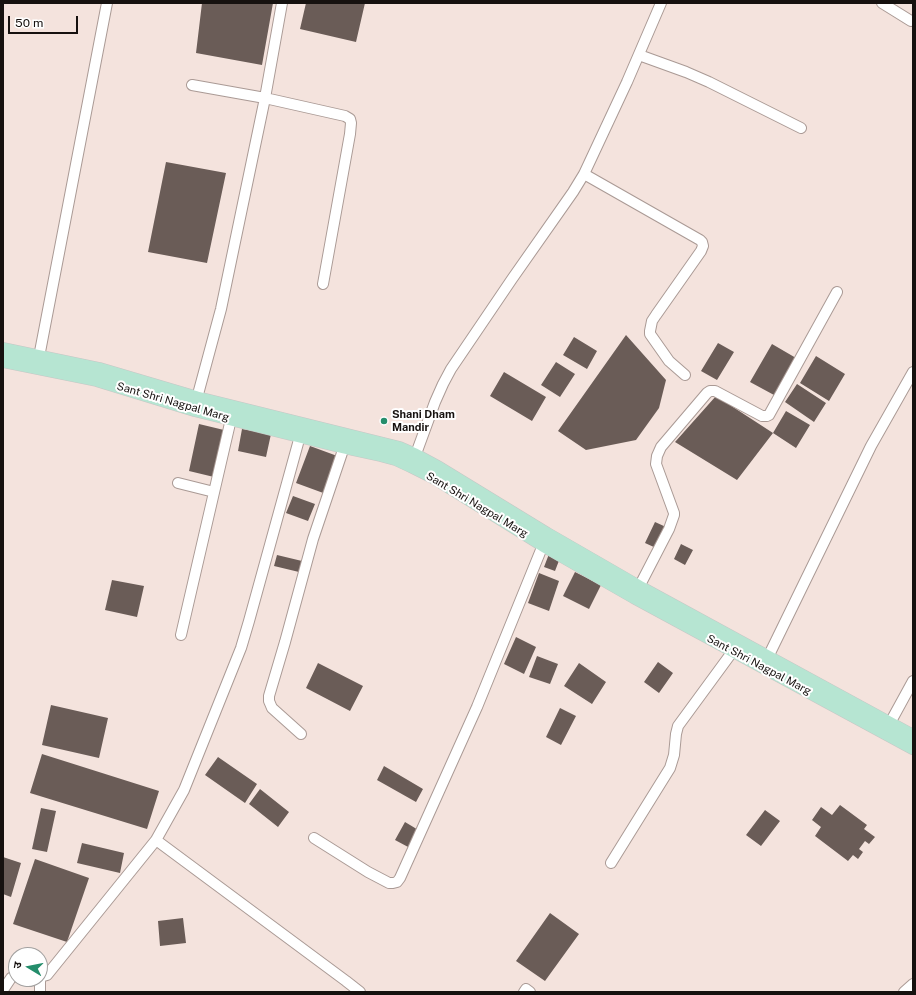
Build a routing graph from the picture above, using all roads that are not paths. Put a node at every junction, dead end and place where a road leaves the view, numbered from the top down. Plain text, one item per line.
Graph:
1 (107, 3) edge
2 (282, 3) edge
3 (661, 3) edge
4 (882, 3) edge
5 (911, 22) dead end
6 (639, 55) junction
7 (192, 85) dead end
8 (265, 98) junction
9 (801, 128) dead end
10 (584, 174) junction
11 (322, 284) dead end
12 (837, 292) dead end
13 (3, 349) edge
14 (39, 357) junction
15 (3, 361) edge
16 (913, 372) edge
17 (685, 375) dead end
18 (197, 398) junction
19 (231, 419) junction
20 (300, 436) junction
21 (344, 447) junction
22 (413, 460) junction
23 (178, 483) dead end
24 (214, 492) junction
25 (543, 545) junction
26 (639, 587) junction
27 (181, 635) dead end
28 (732, 651) junction
29 (768, 657) junction
30 (913, 682) edge
31 (890, 723) junction
32 (302, 734) dead end
33 (913, 736) edge
34 (913, 748) edge
35 (314, 838) dead end
36 (156, 840) junction
37 (611, 863) dead end
38 (48, 975) edge
39 (913, 984) edge
40 (360, 992) edge
41 (524, 992) edge
42 (530, 992) edge
43 (904, 992) edge

1 - 14 street
2 - 8 street
3 - 6 street
4 - 5 street
6 - 9 street
6 - 10 street
7 - 8 street
8 - 11 street
8 - 18 street
10 - 17 street
10 - 22 street
12 - 26 street
13 - 14 main road, Sant Shri Nagpal Marg
14 - 18 main road, Sant Shri Nagpal Marg
15 - 19 main road, Sant Shri Nagpal Marg
16 - 29 street
18 - 22 main road, Sant Shri Nagpal Marg
19 - 20 main road, Sant Shri Nagpal Marg
19 - 24 street
20 - 21 main road, Sant Shri Nagpal Marg
20 - 36 street
21 - 22 main road, Sant Shri Nagpal Marg
21 - 32 street
22 - 25 main road, Sant Shri Nagpal Marg
22 - 26 main road, Sant Shri Nagpal Marg
23 - 24 street
24 - 27 street
25 - 28 main road, Sant Shri Nagpal Marg
25 - 35 street
26 - 29 main road, Sant Shri Nagpal Marg
28 - 34 main road, Sant Shri Nagpal Marg
28 - 37 street
29 - 31 main road, Sant Shri Nagpal Marg
30 - 31 street
31 - 33 main road, Sant Shri Nagpal Marg
36 - 38 street
36 - 40 street
39 - 43 street
41 - 42 street

